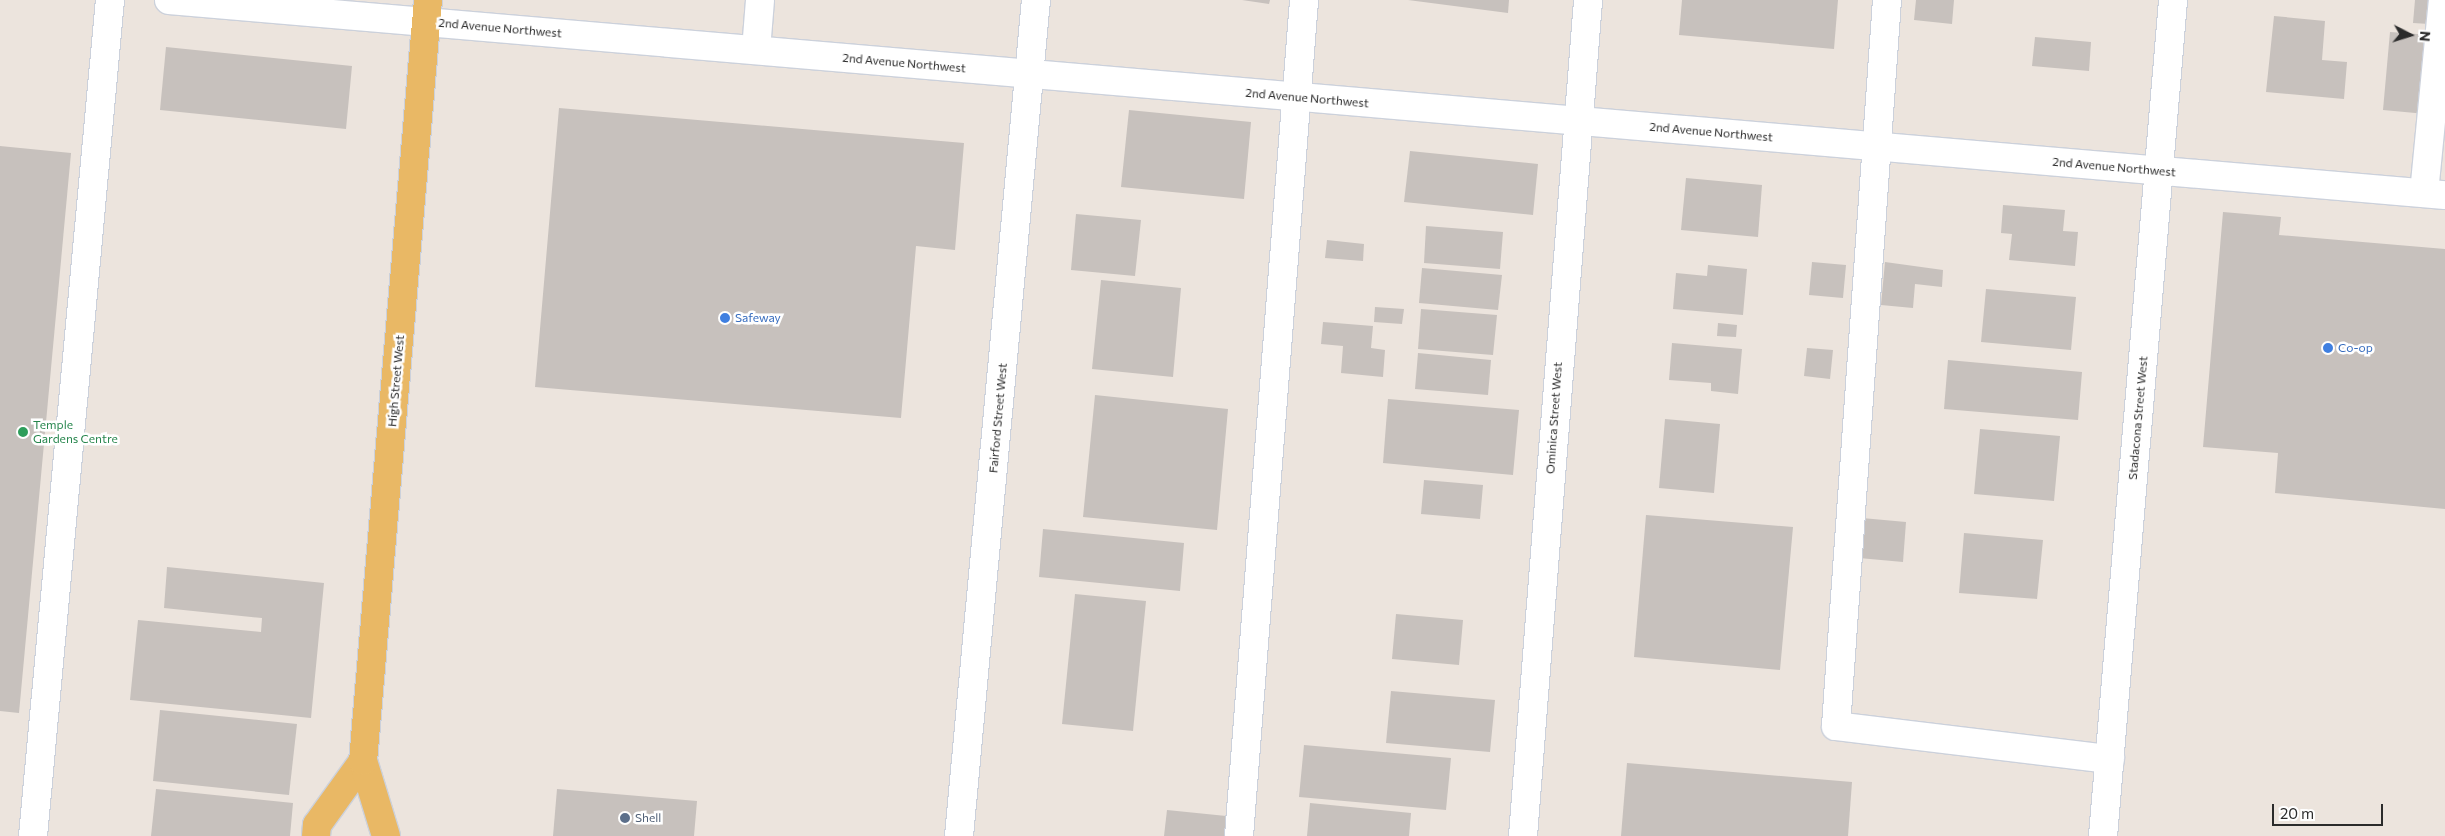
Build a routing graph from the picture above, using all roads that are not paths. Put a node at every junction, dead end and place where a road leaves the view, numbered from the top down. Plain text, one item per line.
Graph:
1 (110, 0) edge
2 (170, 0) edge
3 (760, 0) edge
4 (1036, 0) edge
5 (1304, 0) edge
6 (1588, 0) edge
7 (1887, 0) edge
8 (2173, 0) edge
9 (2443, 0) edge
10 (428, 11) edge
11 (756, 50) junction
12 (1029, 74) junction
13 (1295, 96) junction
14 (1577, 120) junction
15 (1874, 146) junction
16 (2158, 170) junction
17 (2434, 194) edge
18 (2110, 759) junction
19 (363, 761) junction
20 (33, 836) edge
21 (316, 836) edge
22 (386, 836) edge
23 (959, 836) edge
24 (1239, 836) edge
25 (1523, 836) edge
26 (2103, 836) edge

1 - 20 street
2 - 10 street, 2nd Avenue Northwest
3 - 11 street
4 - 12 street, Fairford Street West
5 - 13 street
6 - 14 street, Ominica Street West
7 - 15 street
8 - 16 street, Stadacona Street West
9 - 17 street
10 - 11 street, 2nd Avenue Northwest
10 - 19 main road, High Street West
11 - 12 street, 2nd Avenue Northwest
12 - 13 street, 2nd Avenue Northwest
12 - 23 street, Fairford Street West
13 - 14 street, 2nd Avenue Northwest
13 - 24 street
14 - 15 street, 2nd Avenue Northwest
14 - 25 street, Ominica Street West
15 - 16 street, 2nd Avenue Northwest
15 - 18 street
16 - 17 street, 2nd Avenue Northwest
16 - 18 street, Stadacona Street West
18 - 26 street, Stadacona Street West
19 - 21 main road
19 - 22 main road, High Street West

